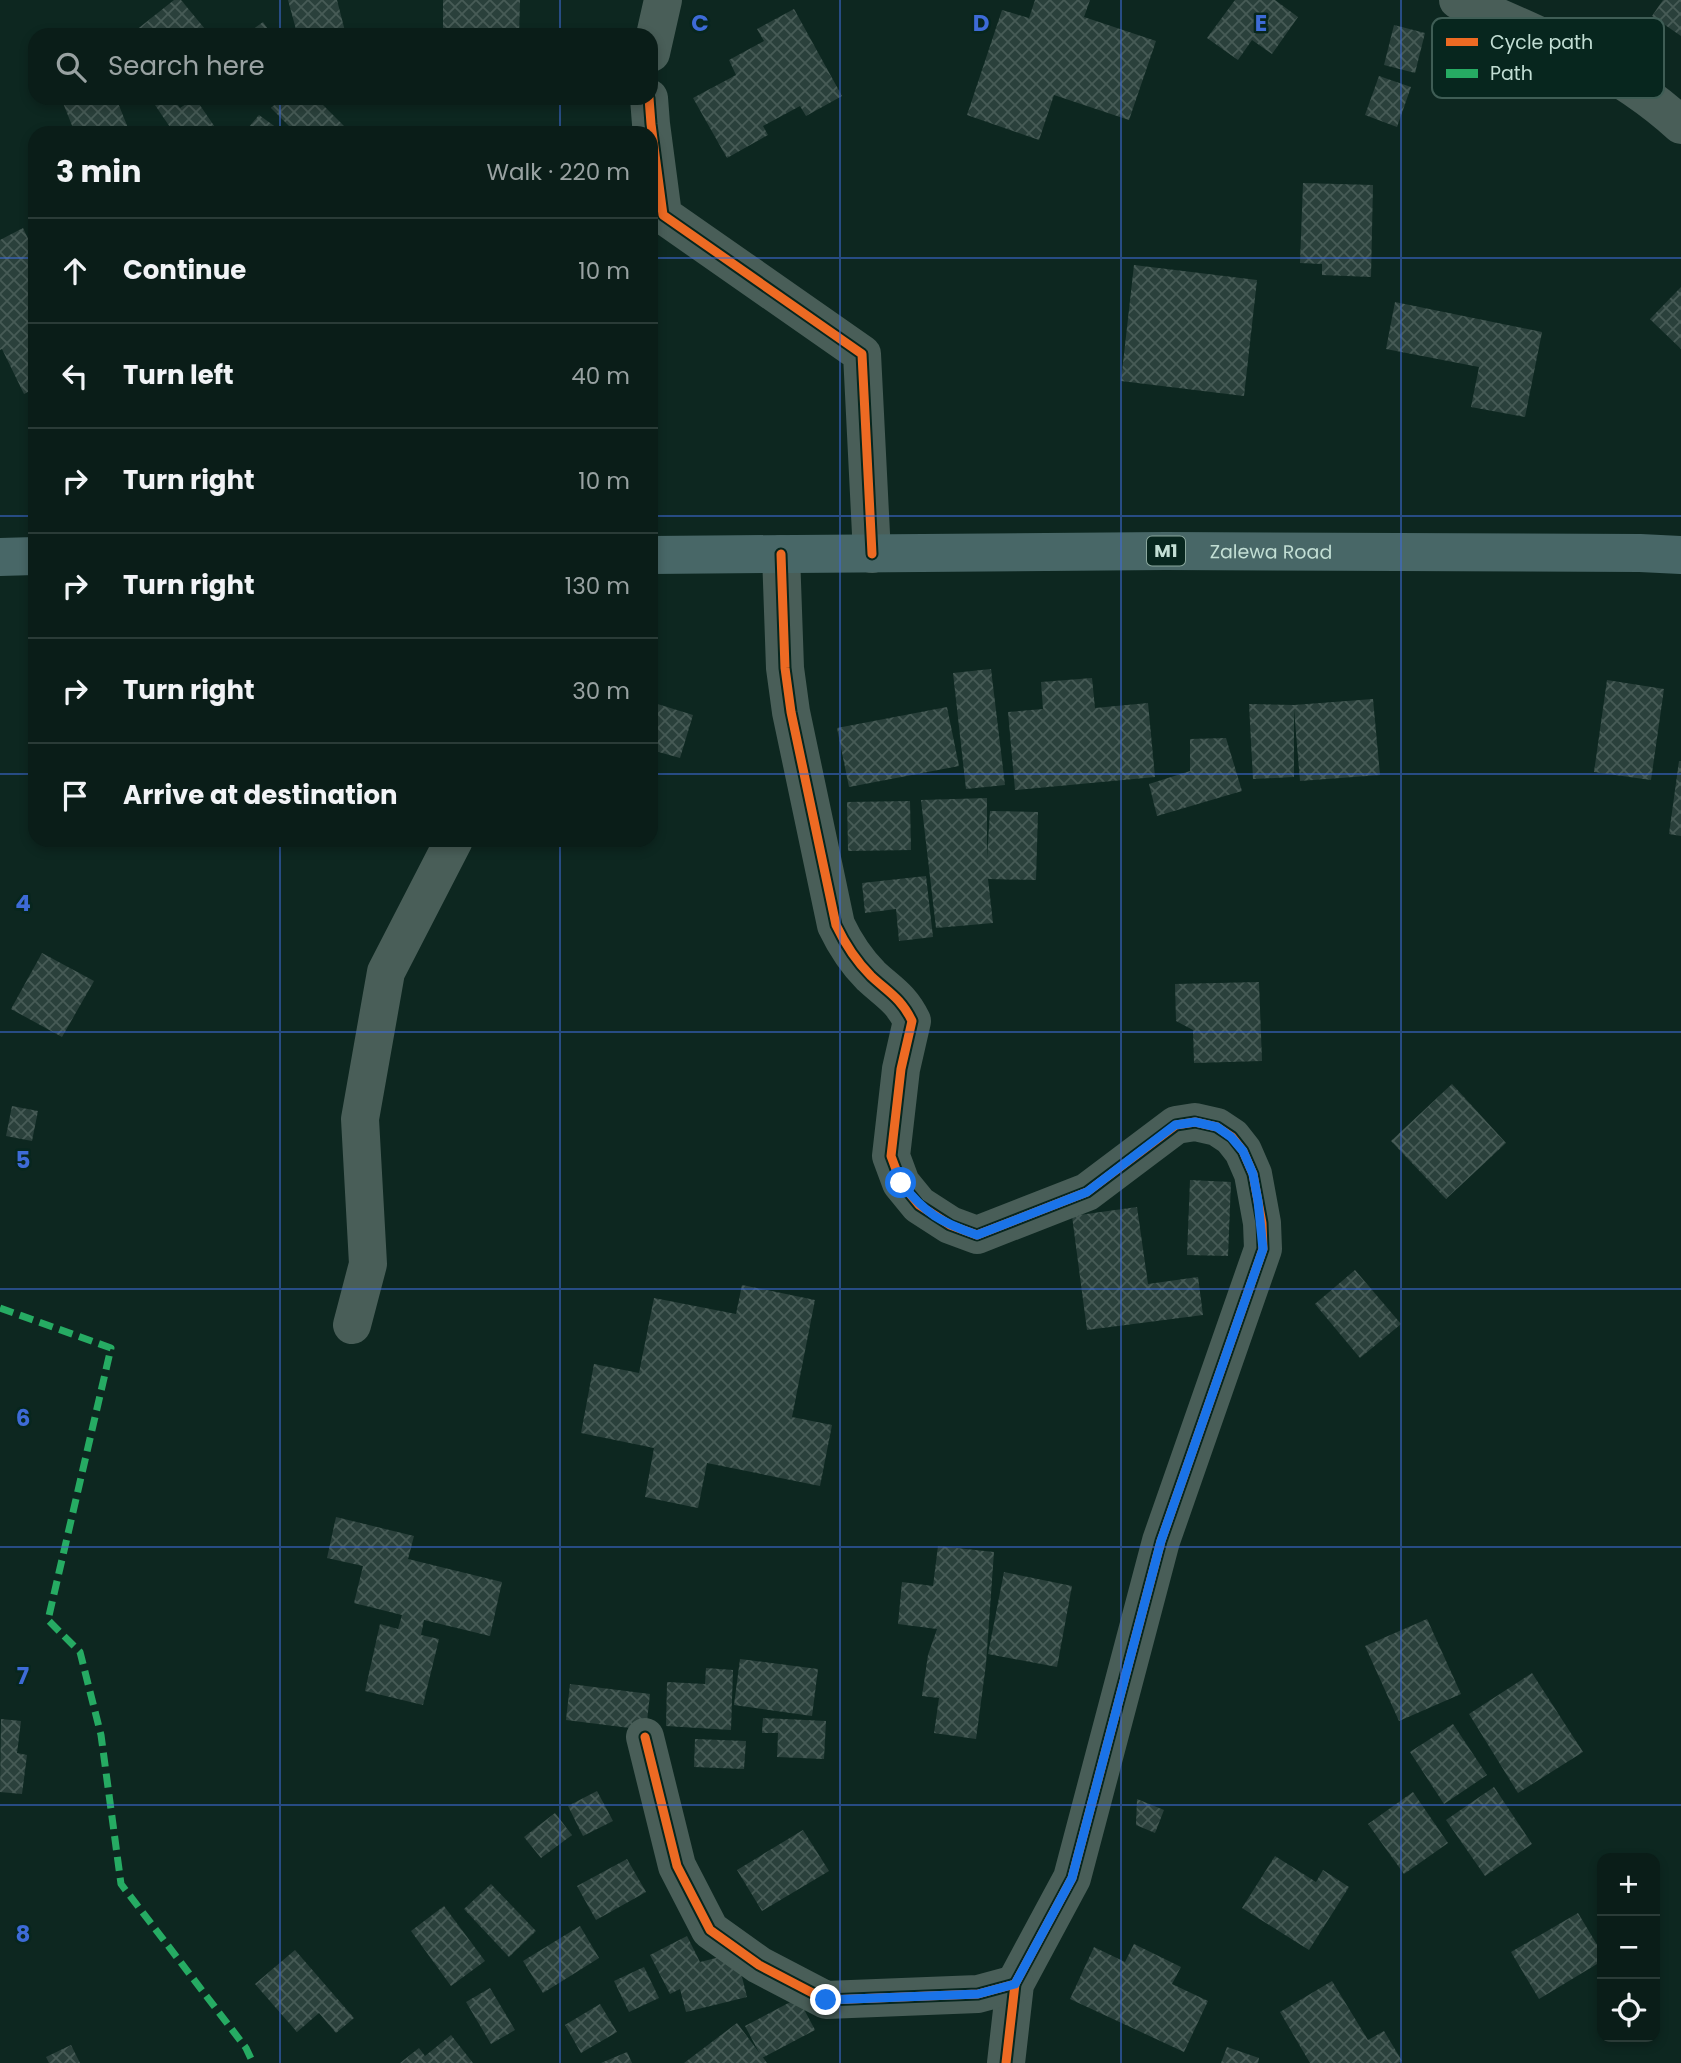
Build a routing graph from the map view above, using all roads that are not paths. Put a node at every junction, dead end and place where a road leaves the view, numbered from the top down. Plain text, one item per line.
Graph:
1 (663, 0) edge
2 (1458, 0) edge
3 (1500, 18) edge
4 (657, 28) edge
5 (1647, 98) edge
6 (650, 105) edge
7 (1681, 125) edge
8 (652, 126) edge
9 (658, 173) edge
10 (781, 554) junction
11 (872, 554) junction
12 (658, 555) edge
13 (1681, 555) edge
14 (0, 556) edge
15 (28, 556) edge
16 (450, 847) edge
17 (352, 1325) dead end
18 (645, 1737) dead end
19 (1015, 1984) junction
20 (1006, 2063) edge

1 - 4 street
2 - 3 street
5 - 7 street
6 - 8 street
9 - 11 street
10 - 11 highway, Zalewa Road / M1
10 - 12 highway, Zalewa Road / M1
10 - 19 street
11 - 13 highway, Zalewa Road / M1
14 - 15 highway
16 - 17 street
18 - 19 street
19 - 20 street

